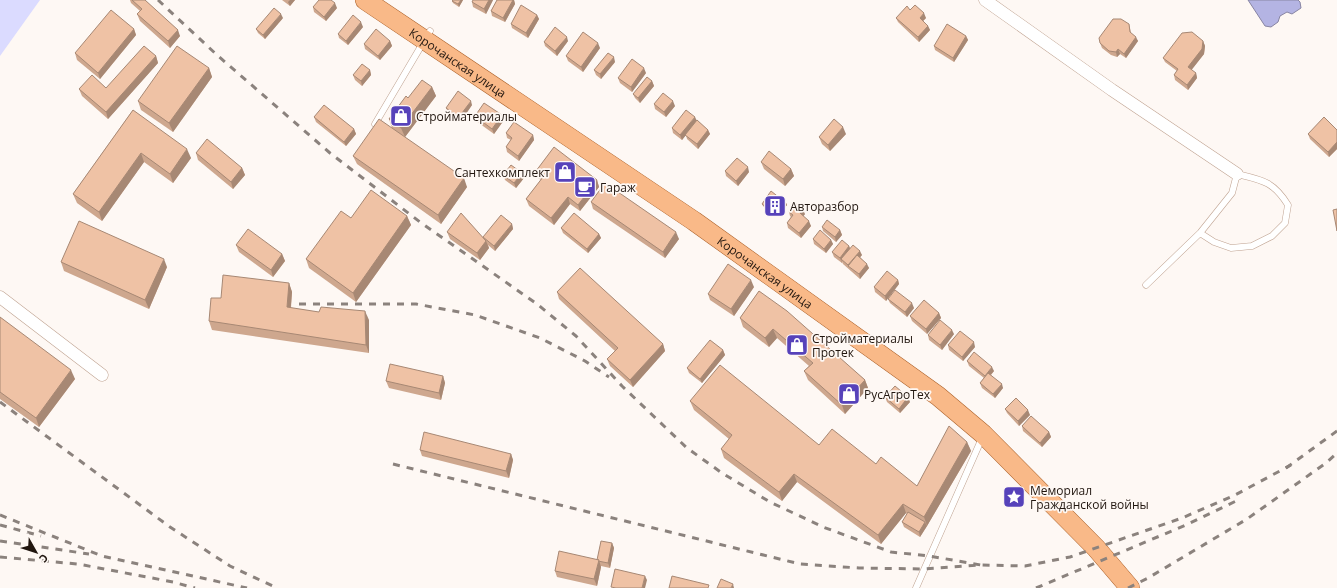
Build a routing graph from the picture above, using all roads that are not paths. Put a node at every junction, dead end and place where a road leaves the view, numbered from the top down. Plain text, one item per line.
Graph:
1 (365, 0) edge
2 (382, 0) edge
3 (985, 0) edge
4 (427, 36) junction
5 (375, 124) edge
6 (1237, 174) junction
7 (1200, 233) junction
8 (1146, 285) dead end
9 (0, 297) edge
10 (102, 375) dead end
11 (983, 434) junction
12 (916, 588) edge
13 (1130, 588) edge
14 (1144, 588) edge

1 - 4 main road, Корочанская улица
2 - 4 main road, Корочанская улица
3 - 6 street
4 - 5 lane
4 - 11 main road, Корочанская улица
4 - 14 main road, Корочанская улица
6 - 7 lane
6 - 7 lane
7 - 8 lane
9 - 10 street
11 - 12 lane
11 - 13 main road, Корочанская улица

